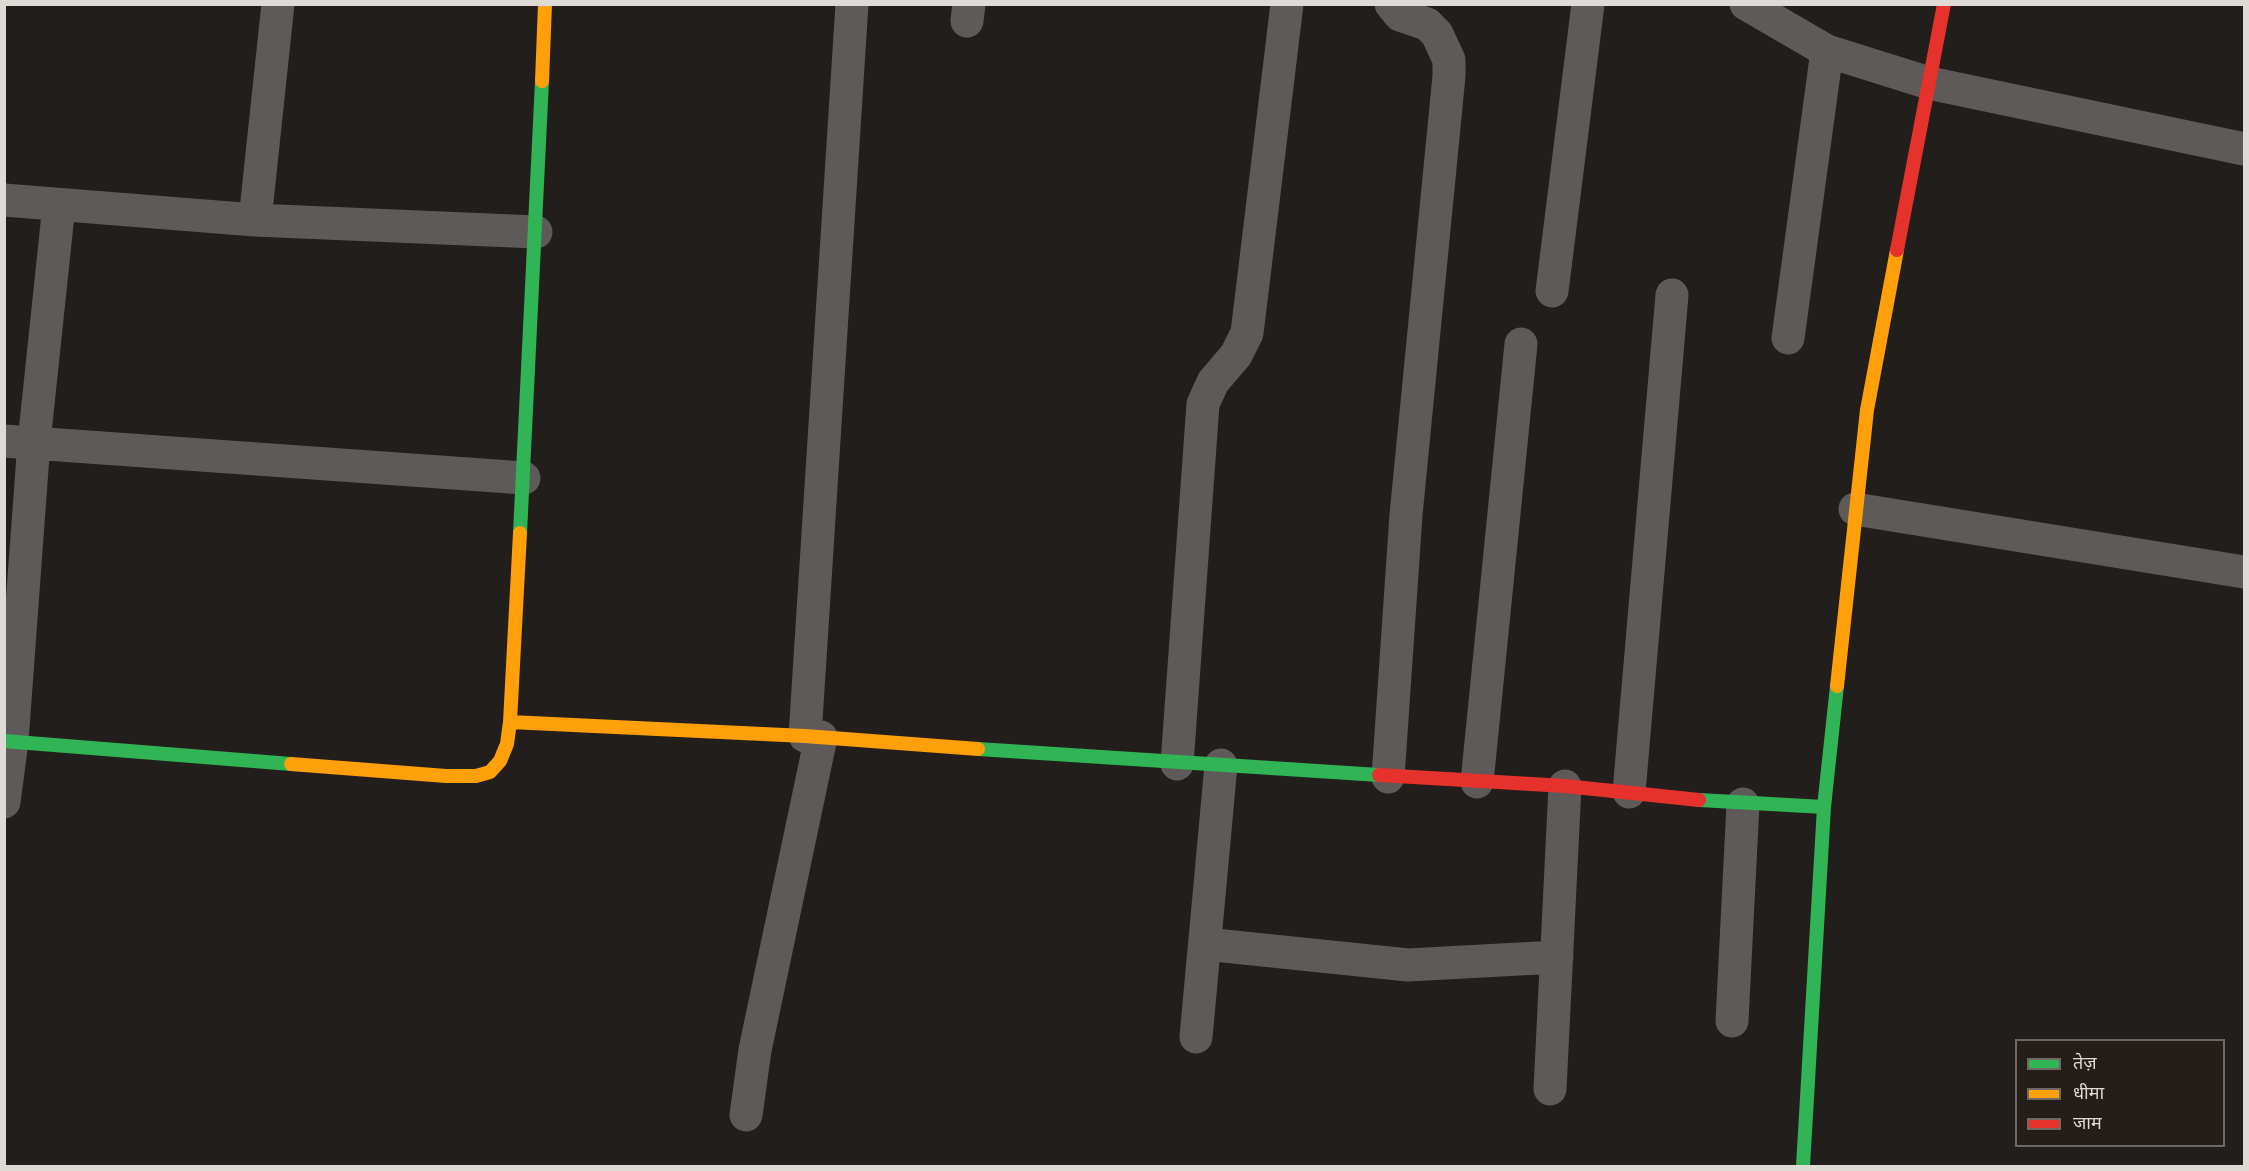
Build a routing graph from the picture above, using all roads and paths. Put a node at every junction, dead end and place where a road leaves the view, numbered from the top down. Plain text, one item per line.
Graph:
1 (278, 4) edge
2 (545, 4) edge
3 (852, 4) edge
4 (1287, 4) edge
5 (1391, 4) edge
6 (1588, 4) edge
7 (1746, 4) edge
8 (1944, 4) edge
9 (1827, 51) junction
10 (1929, 83) junction
11 (2244, 149) edge
12 (4, 200) edge
13 (59, 205) junction
14 (255, 220) junction
15 (536, 232) junction
16 (1552, 291) dead end
17 (1672, 295) dead end
18 (1788, 338) dead end
19 (1521, 344) dead end
20 (20, 441) edge
21 (524, 478) junction
22 (1855, 509) junction
23 (2244, 572) edge
24 (510, 722) junction
25 (813, 736) junction
26 (8, 741) edge
27 (1177, 764) junction
28 (1221, 765) junction
29 (1388, 777) junction
30 (1477, 782) junction
31 (1565, 786) junction
32 (1629, 792) junction
33 (4, 802) edge
34 (1743, 804) junction
35 (1824, 807) junction
36 (1205, 944) junction
37 (1557, 957) junction
38 (1732, 1021) dead end
39 (1196, 1037) dead end
40 (1550, 1089) dead end
41 (746, 1115) dead end
42 (1803, 1167) edge

1 - 14 street
2 - 15 street
3 - 25 street
4 - 27 street
5 - 29 street
6 - 16 street
7 - 9 street
8 - 10 street
9 - 10 street
9 - 18 street
10 - 11 street
10 - 22 street
12 - 13 street
13 - 14 street
13 - 20 street
14 - 15 street
15 - 21 street
17 - 32 street
19 - 30 street
20 - 21 street
20 - 26 street
21 - 24 street
22 - 23 street
22 - 35 street
24 - 25 street
24 - 26 street
25 - 27 street
25 - 41 street
26 - 33 street
27 - 28 street
28 - 29 street
28 - 36 street
29 - 30 street
30 - 31 street
31 - 32 street
31 - 37 street
32 - 34 street
34 - 35 street
34 - 38 street
35 - 42 street
36 - 37 street
36 - 39 street
37 - 40 street

